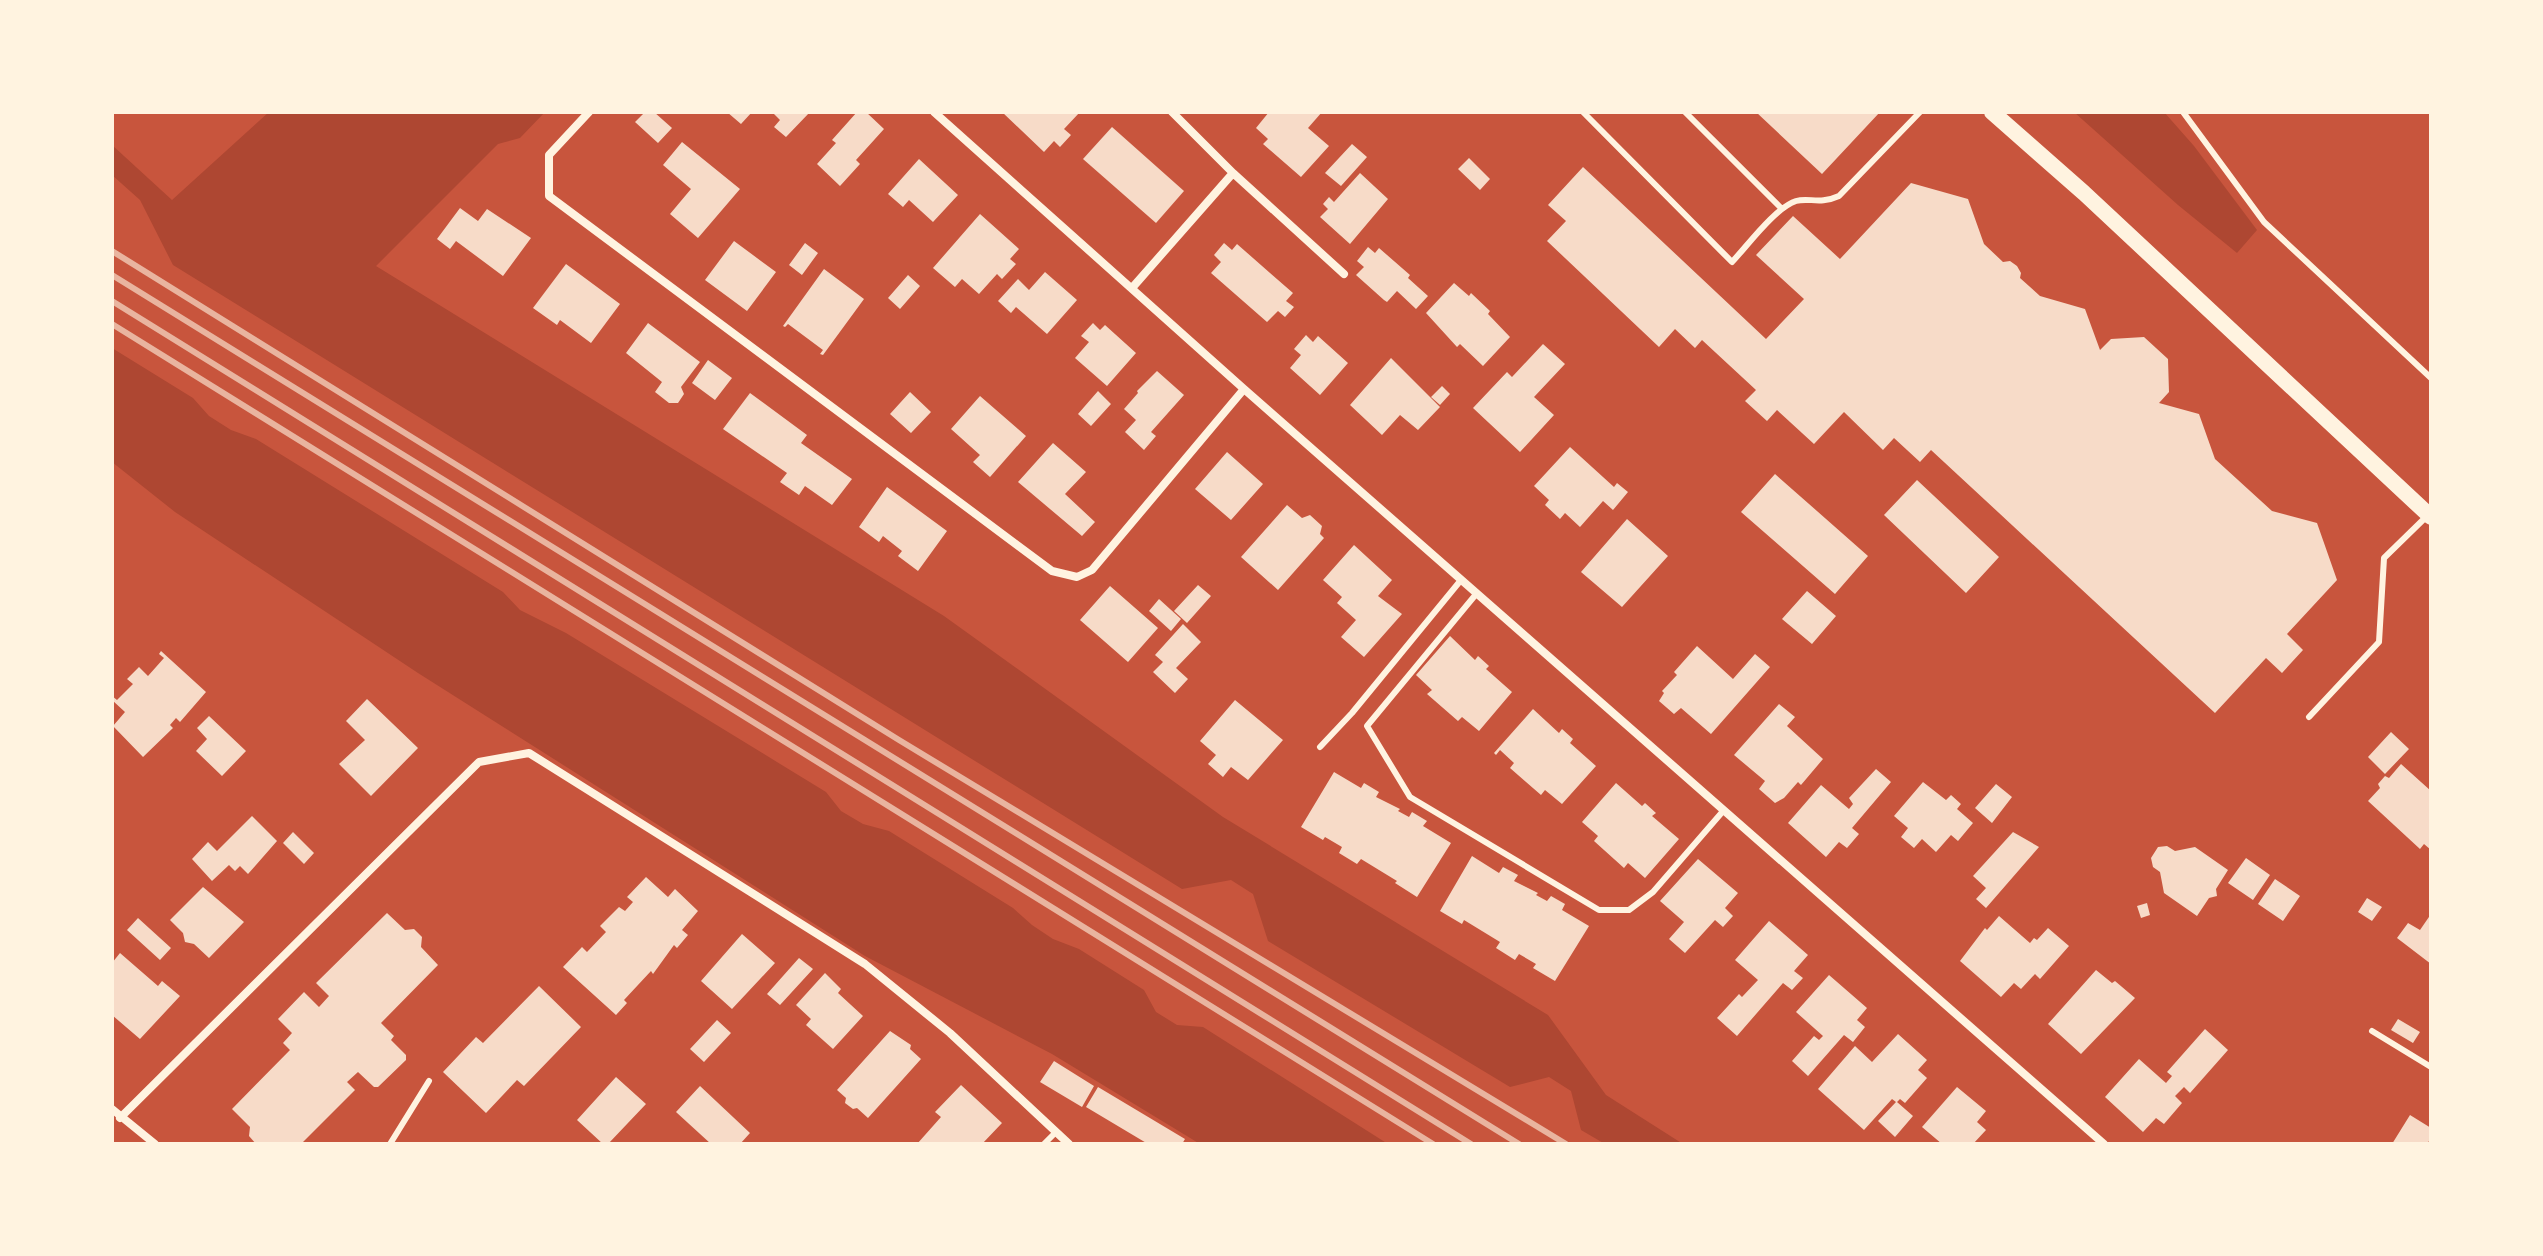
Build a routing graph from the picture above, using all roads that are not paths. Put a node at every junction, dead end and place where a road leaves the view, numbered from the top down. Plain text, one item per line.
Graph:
1 (589, 112) edge
2 (934, 112) edge
3 (1172, 112) edge
4 (1583, 112) edge
5 (1685, 112) edge
6 (1920, 112) edge
7 (1992, 112) edge
8 (2183, 112) edge
9 (1233, 173) junction
10 (1782, 209) junction
11 (1344, 274) dead end
12 (1132, 288) junction
13 (2431, 378) edge
14 (1244, 389) junction
15 (2430, 516) edge
16 (1461, 580) junction
17 (1477, 593) junction
18 (2309, 717) dead end
19 (1320, 747) dead end
20 (1724, 810) junction
21 (2372, 1031) dead end
22 (2431, 1067) edge
23 (429, 1081) dead end
24 (112, 1109) edge
25 (120, 1118) junction
26 (1056, 1132) junction
27 (155, 1144) edge
28 (390, 1144) edge
29 (1044, 1144) edge
30 (1069, 1144) edge
31 (2104, 1144) edge

1 - 14 street
2 - 12 street
3 - 9 street
4 - 10 lane
5 - 10 lane
6 - 10 lane
7 - 15 main road
8 - 13 lane
9 - 11 street
9 - 12 street
12 - 14 street
14 - 16 street
15 - 18 lane
16 - 17 street
16 - 19 lane
17 - 20 street
17 - 20 lane
20 - 31 street
21 - 22 lane
23 - 28 lane
24 - 25 street
25 - 26 street
25 - 27 street
26 - 29 lane
26 - 30 street

